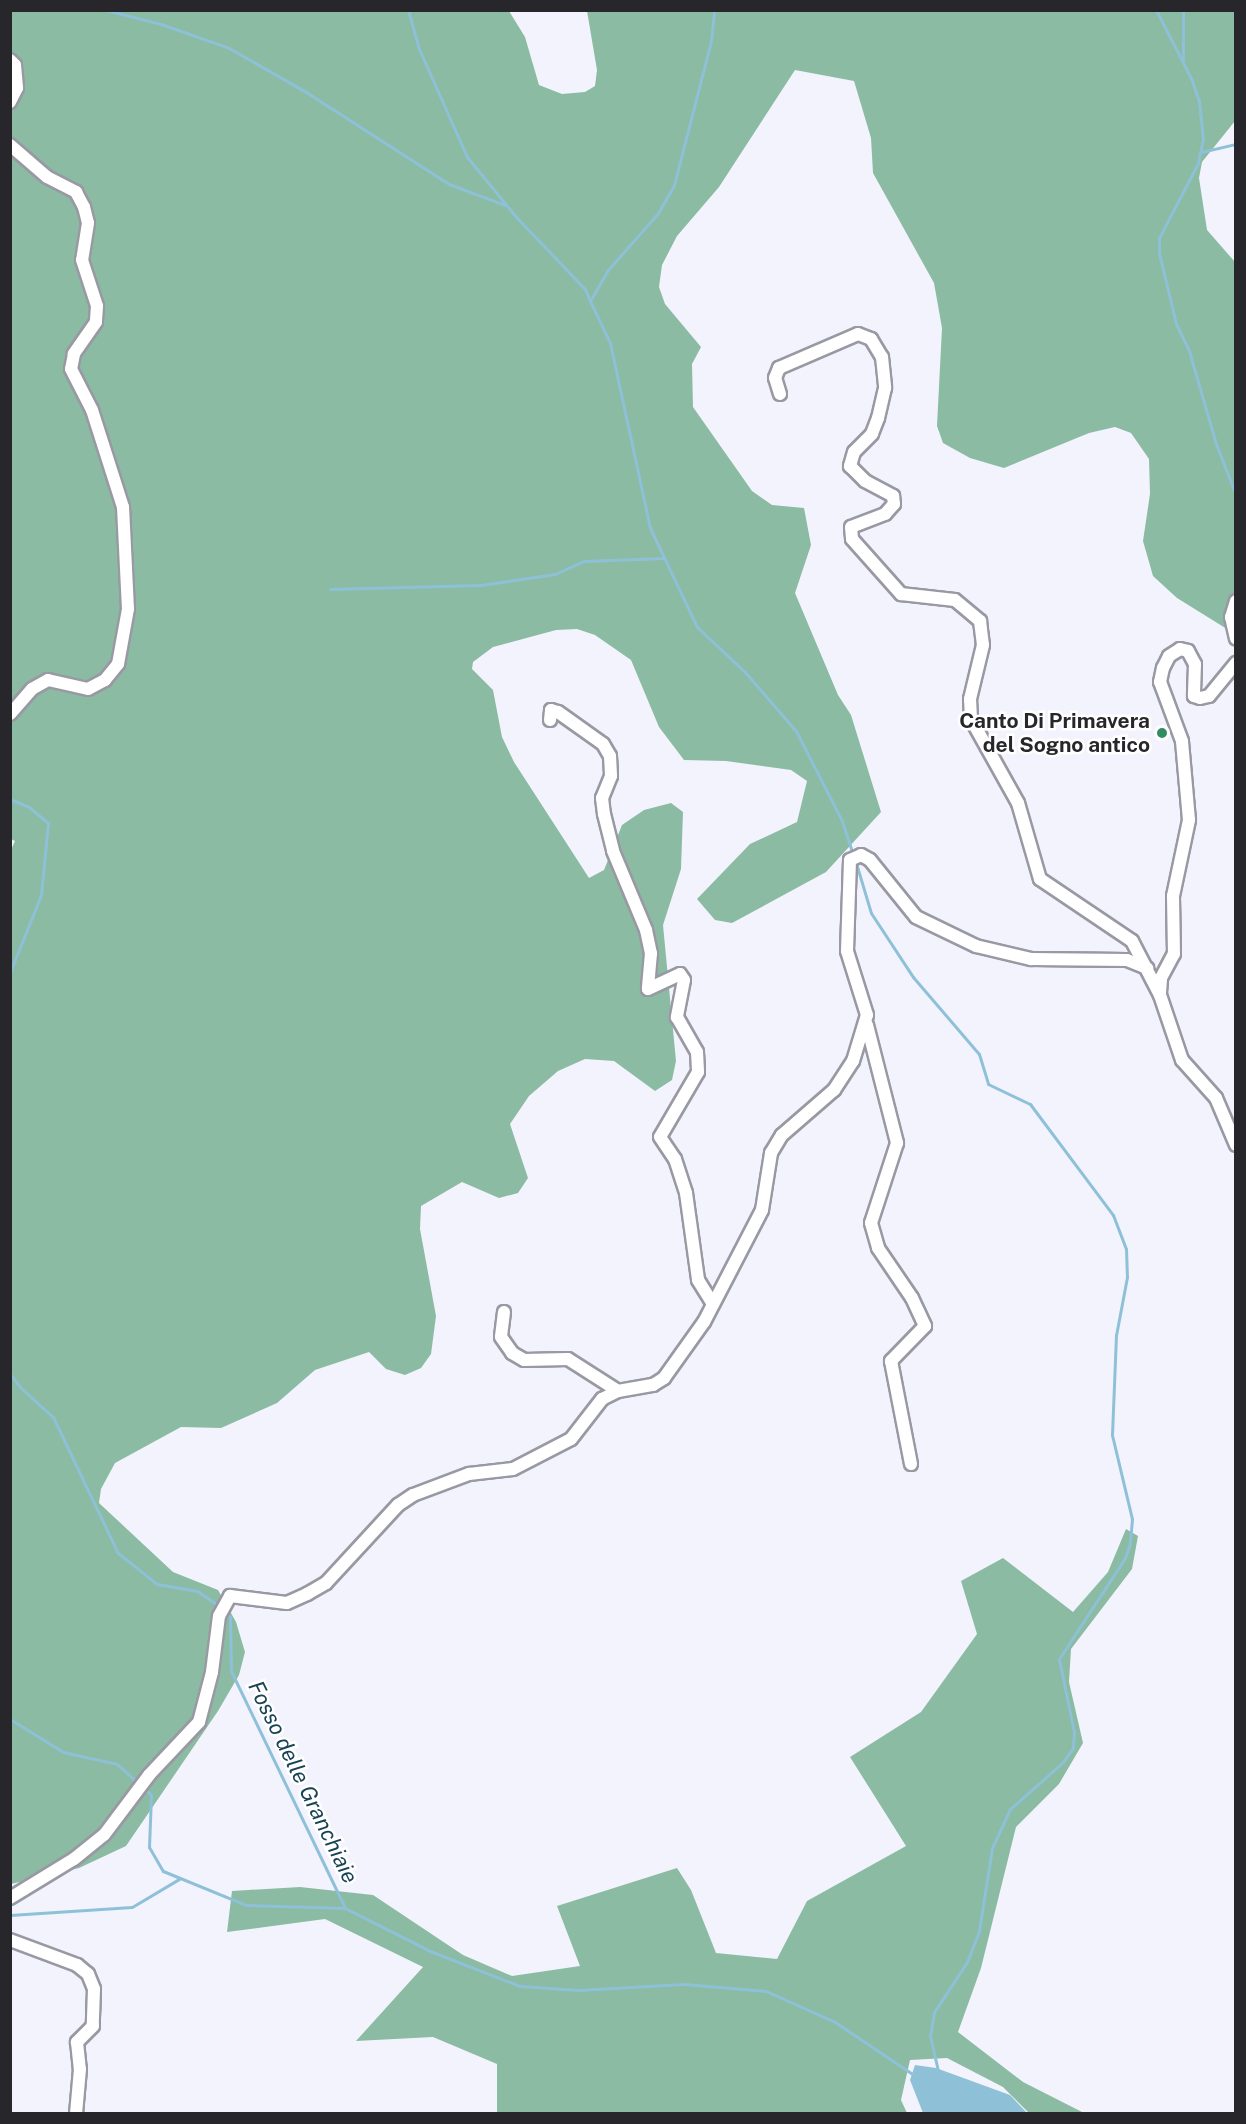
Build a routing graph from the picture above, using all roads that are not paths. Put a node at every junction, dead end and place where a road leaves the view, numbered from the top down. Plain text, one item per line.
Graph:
1 (10, 60) edge
2 (10, 102) edge
3 (10, 145) edge
4 (780, 394) dead end
5 (1236, 601) edge
6 (1236, 638) edge
7 (1236, 663) edge
8 (10, 714) edge
9 (550, 720) dead end
10 (1147, 968) junction
11 (1160, 995) junction
12 (866, 1023) junction
13 (1236, 1145) edge
14 (713, 1304) junction
15 (504, 1312) dead end
16 (618, 1391) junction
17 (911, 1464) dead end
18 (10, 1898) edge
19 (10, 1940) edge
20 (76, 2114) edge

1 - 2 street
3 - 8 street
4 - 10 street
5 - 6 street
7 - 11 street
9 - 14 street
10 - 11 street
10 - 12 street
11 - 13 street
12 - 14 street
12 - 17 street
14 - 16 street
15 - 16 street
16 - 18 street
19 - 20 street

